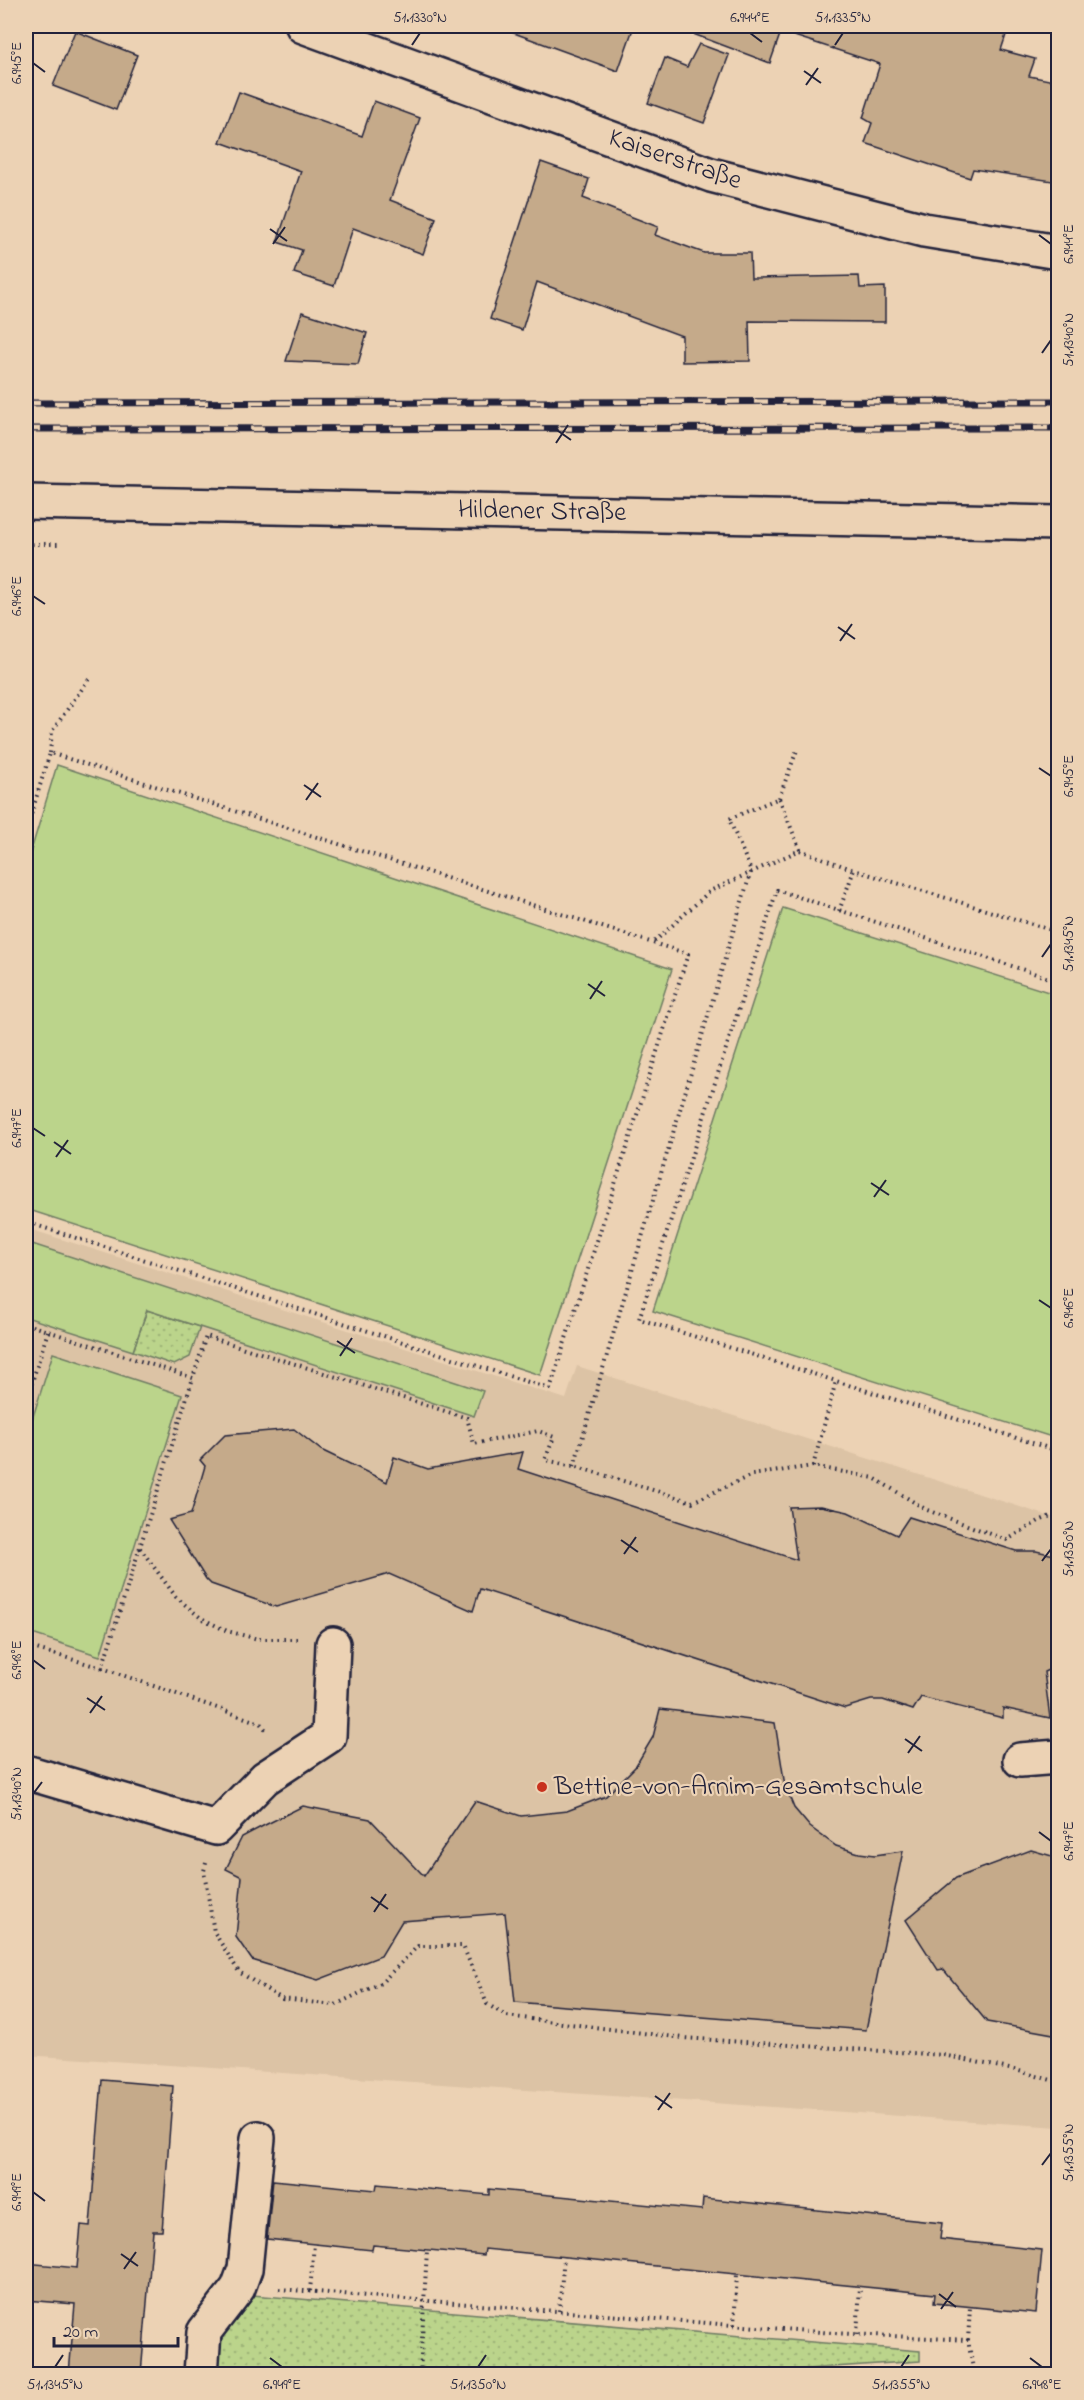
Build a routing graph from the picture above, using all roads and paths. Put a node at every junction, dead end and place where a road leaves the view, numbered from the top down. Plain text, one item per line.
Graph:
1 (303, 26) edge
2 (1059, 252) edge
3 (26, 501) edge
4 (1059, 523) edge
5 (91, 676) dead end
6 (797, 750) dead end
7 (50, 753) junction
8 (779, 798) junction
9 (26, 802) edge
10 (33, 805) junction
11 (26, 831) edge
12 (800, 850) junction
13 (854, 870) junction
14 (751, 871) junction
15 (839, 911) junction
16 (1059, 932) edge
17 (652, 944) junction
18 (1059, 981) edge
19 (26, 1222) edge
20 (26, 1324) edge
21 (48, 1331) junction
22 (193, 1378) junction
23 (837, 1381) junction
24 (26, 1401) edge
25 (1059, 1450) edge
26 (574, 1466) junction
27 (813, 1466) junction
28 (1059, 1513) edge
29 (140, 1548) junction
30 (333, 1644) joint
31 (26, 1646) edge
32 (102, 1668) junction
33 (1059, 1756) edge
34 (292, 1759) junction
35 (1020, 1760) dead end
36 (26, 1772) edge
37 (216, 1828) junction
38 (1059, 2082) edge
39 (258, 2138) dead end
40 (314, 2244) dead end
41 (427, 2250) dead end
42 (564, 2257) dead end
43 (737, 2274) dead end
44 (860, 2287) dead end
45 (238, 2288) junction
46 (310, 2291) junction
47 (424, 2300) junction
48 (970, 2307) dead end
49 (560, 2311) junction
50 (734, 2325) junction
51 (856, 2334) junction
52 (968, 2340) junction
53 (201, 2374) edge
54 (420, 2374) edge
55 (974, 2374) edge

1 - 2 main road, Kaiserstraße
3 - 4 main road, Hildener Straße
5 - 7 path
6 - 8 path
7 - 10 path
7 - 17 path
8 - 12 path
8 - 14 path
9 - 10 path
10 - 11 path
12 - 13 path
12 - 14 path
13 - 15 path
13 - 16 path
14 - 17 path
14 - 26 path
15 - 18 path
15 - 23 path
17 - 19 path
20 - 21 path
21 - 22 path
21 - 24 path
22 - 26 path
22 - 29 path
23 - 25 path
23 - 27 path
26 - 27 path
27 - 28 path
29 - 30 path
29 - 32 path
30 - 34 main road
31 - 32 path
32 - 34 path
33 - 35 main road
34 - 37 main road
36 - 37 main road
37 - 38 path
39 - 45 main road
40 - 46 path
41 - 47 path
42 - 49 path
43 - 50 path
44 - 51 path
45 - 46 path
45 - 53 main road
46 - 47 path
47 - 49 path
47 - 54 path
48 - 52 path
49 - 50 path
50 - 51 path
51 - 52 path
52 - 55 path

